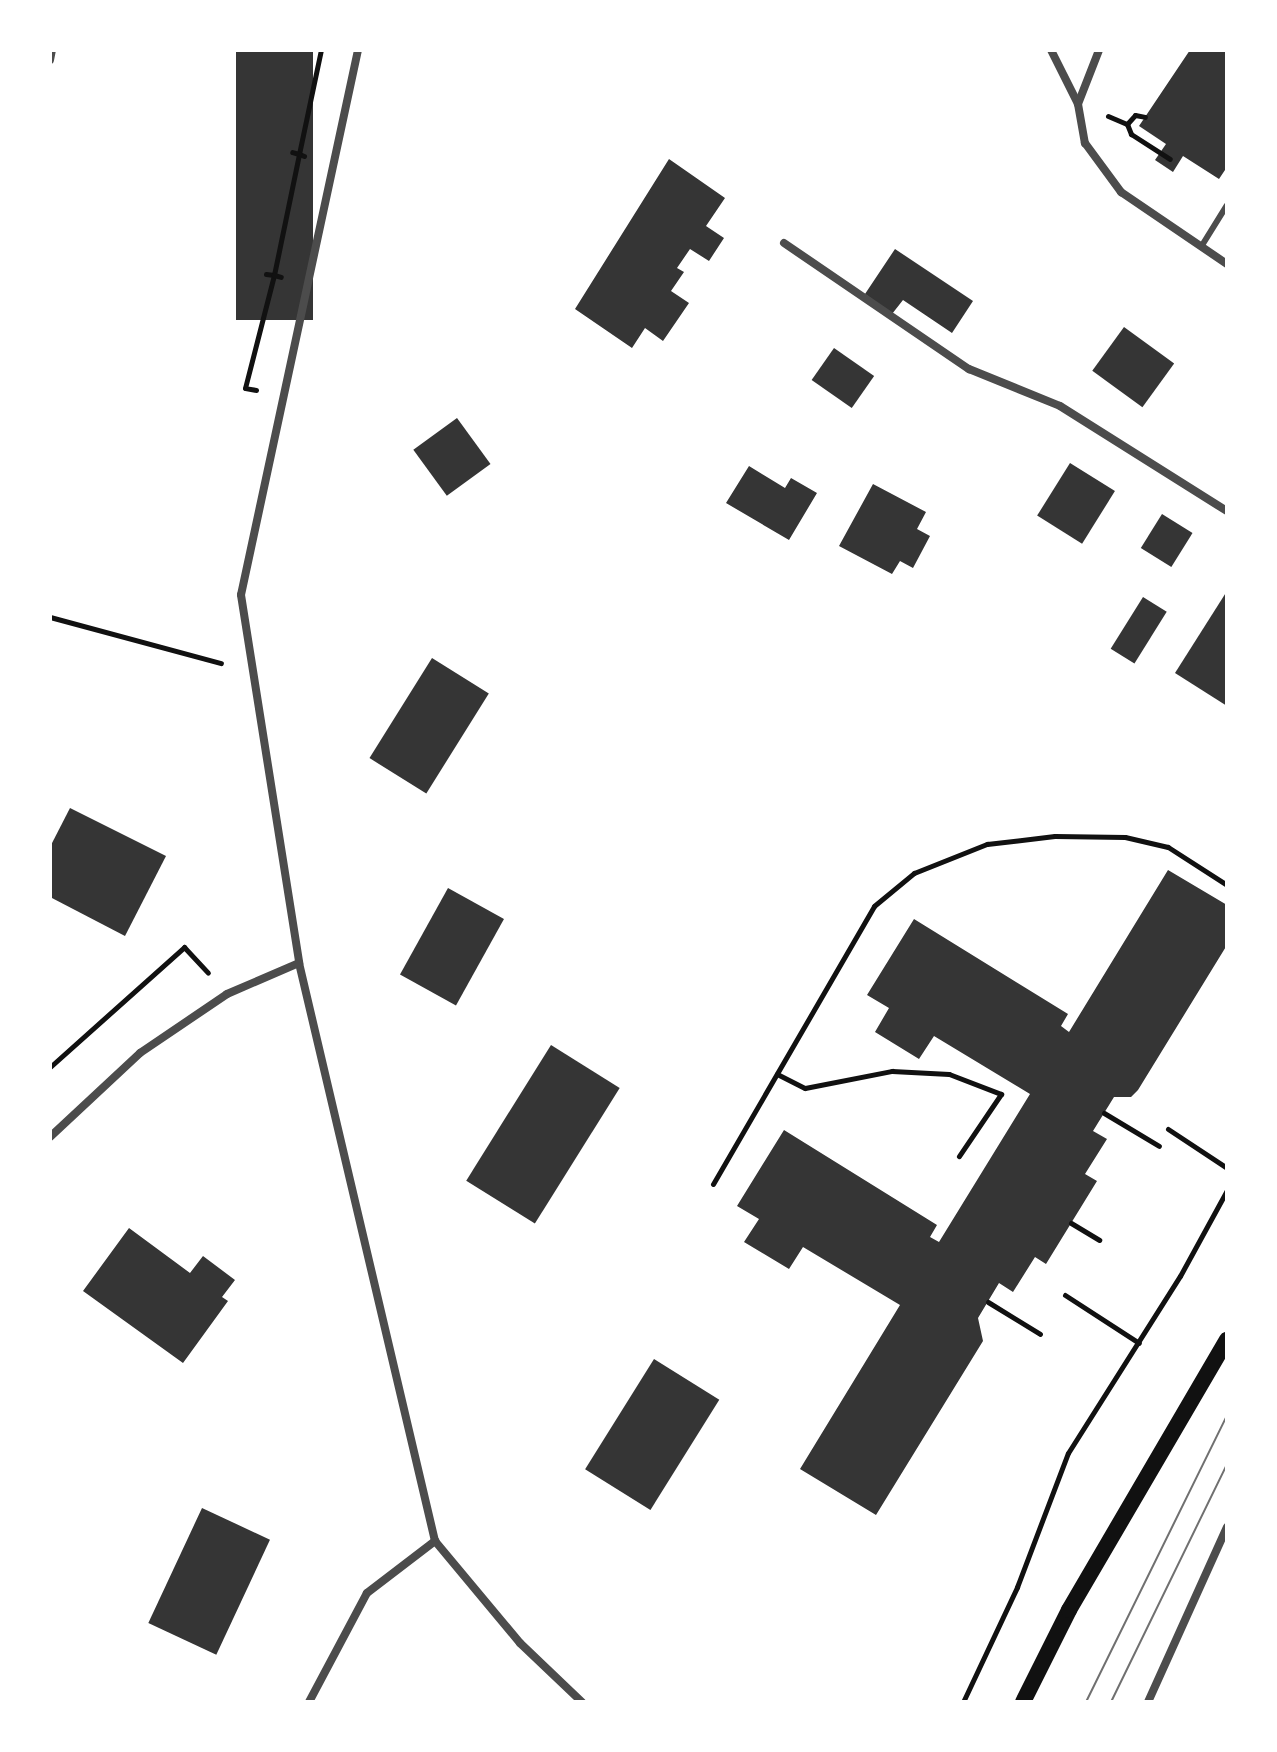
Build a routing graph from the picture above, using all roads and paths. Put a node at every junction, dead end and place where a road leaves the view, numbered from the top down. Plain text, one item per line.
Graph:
1 (52, 50) edge
2 (321, 50) edge
3 (358, 50) edge
4 (1051, 50) edge
5 (1099, 50) edge
6 (50, 60) edge
7 (1078, 104) junction
8 (1145, 117) dead end
9 (1127, 124) junction
10 (292, 152) dead end
11 (302, 155) junction
12 (1170, 159) dead end
13 (1227, 205) edge
14 (784, 243) dead end
15 (1201, 247) junction
16 (1227, 264) edge
17 (266, 274) dead end
18 (274, 275) junction
19 (280, 396) junction
20 (1227, 511) edge
21 (50, 617) edge
22 (253, 671) junction
23 (1227, 885) edge
24 (299, 963) junction
25 (227, 994) junction
26 (50, 1067) edge
27 (777, 1074) junction
28 (1104, 1113) dead end
29 (1168, 1129) dead end
30 (50, 1137) edge
31 (1159, 1146) dead end
32 (959, 1156) dead end
33 (1227, 1168) edge
34 (713, 1184) dead end
35 (1227, 1190) edge
36 (1071, 1223) dead end
37 (1099, 1240) dead end
38 (1065, 1295) dead end
39 (988, 1302) dead end
40 (1040, 1334) dead end
41 (1227, 1340) edge
42 (1139, 1343) junction
43 (1227, 1527) edge
44 (435, 1541) junction
45 (309, 1702) edge
46 (582, 1702) edge
47 (963, 1702) edge
48 (1023, 1702) edge
49 (1148, 1702) edge

1 - 6 street
2 - 11 path
3 - 19 street
4 - 7 street
5 - 7 street
7 - 9 path
7 - 15 street
8 - 9 path
9 - 12 path
10 - 11 path
11 - 18 path
13 - 15 lane
14 - 20 street
15 - 16 street
17 - 18 path
18 - 19 path
19 - 22 street
21 - 22 path
22 - 24 street
23 - 27 path
24 - 25 street
24 - 44 street
25 - 26 path
25 - 30 street
27 - 32 path
27 - 34 path
28 - 31 path
29 - 33 path
35 - 42 path
36 - 37 path
38 - 42 path
39 - 40 path
41 - 48 main road
42 - 47 path
43 - 49 street
44 - 45 street
44 - 46 street

